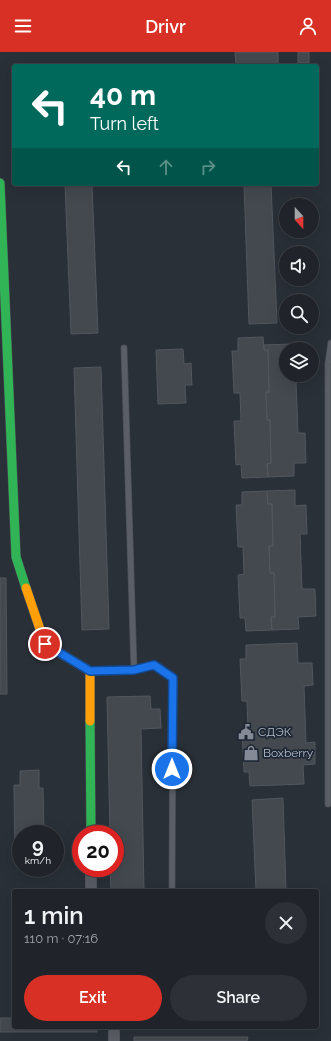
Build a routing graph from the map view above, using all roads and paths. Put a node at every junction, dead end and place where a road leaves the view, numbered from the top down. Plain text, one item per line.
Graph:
1 (0, 183) edge
2 (331, 343) edge
3 (124, 348) dead end
4 (134, 670) junction
5 (90, 671) junction
6 (328, 804) dead end
7 (91, 825) edge
8 (91, 877) edge
9 (91, 889) edge
10 (172, 889) edge
11 (114, 1029) edge
12 (114, 1041) edge

1 - 5 street
2 - 6 lane
3 - 4 lane
4 - 5 lane
4 - 10 lane
5 - 7 street
8 - 9 street
11 - 12 street

